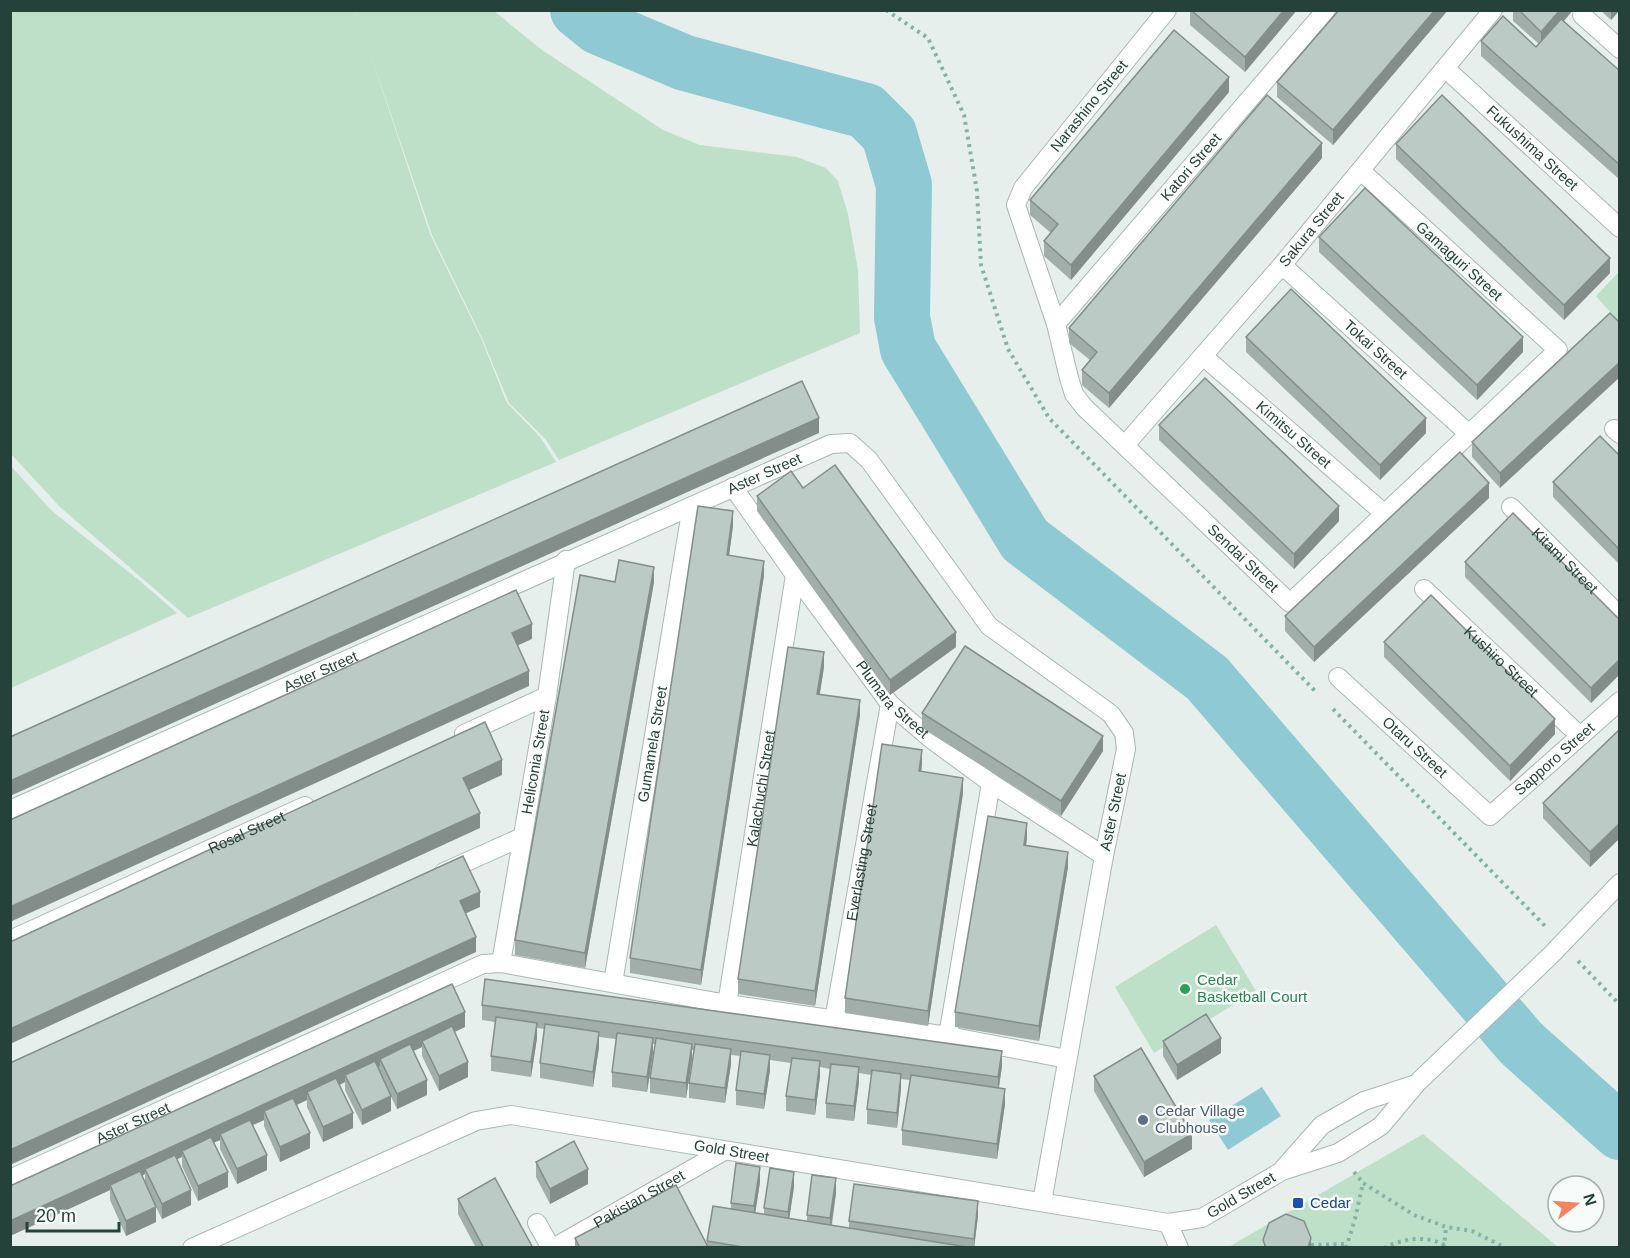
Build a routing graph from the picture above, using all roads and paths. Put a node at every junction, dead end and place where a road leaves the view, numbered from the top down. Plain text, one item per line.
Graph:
1 (1326, 10) edge
2 (1493, 10) edge
3 (1157, 14) edge
4 (1582, 15) dead end
5 (1620, 49) edge
6 (1446, 69) junction
7 (1361, 171) junction
8 (1016, 205) joint
9 (1620, 228) edge
10 (1282, 265) junction
11 (1056, 324) junction
12 (1558, 350) joint
13 (1203, 356) junction
14 (1469, 434) junction
15 (1125, 445) junction
16 (733, 487) junction
17 (692, 506) junction
18 (1511, 507) dead end
19 (1384, 514) junction
20 (566, 560) junction
21 (795, 575) junction
22 (1424, 589) dead end
23 (1620, 616) edge
24 (1338, 676) dead end
25 (547, 696) junction
26 (1620, 701) edge
27 (890, 704) junction
28 (1580, 736) junction
29 (450, 740) edge
30 (991, 783) junction
31 (322, 798) edge
32 (10, 810) edge
33 (1490, 816) joint
34 (522, 837) junction
35 (1104, 856) junction
36 (424, 881) edge
37 (1620, 883) edge
38 (10, 940) edge
39 (1556, 950) junction
40 (501, 963) junction
41 (613, 983) junction
42 (727, 1004) junction
43 (1620, 1005) edge
44 (834, 1020) junction
45 (948, 1036) junction
46 (1067, 1059) junction
47 (1417, 1083) junction
48 (724, 1151) junction
49 (1282, 1171) junction
50 (10, 1179) edge
51 (1042, 1202) junction
52 (537, 1222) dead end
53 (1168, 1223) junction
54 (1446, 1227) junction
55 (1311, 1245) edge
56 (1347, 1246) edge
57 (1446, 1247) edge
58 (192, 1248) edge
59 (552, 1248) edge
60 (1179, 1248) edge
61 (1384, 1248) edge
62 (1506, 1248) edge

1 - 11 street, Katori Street
2 - 6 street, Sakura Street
3 - 8 street, Narashino Street
4 - 5 street
6 - 7 street, Sakura Street
6 - 9 street, Fukushima Street
7 - 10 street, Sakura Street
7 - 12 street, Gamaguri Street
8 - 11 street, Sendai Street
10 - 13 street, Sakura Street
10 - 14 street, Tokai Street
11 - 15 street, Sendai Street
12 - 14 street, Sendai Street
13 - 15 street, Sakura Street
13 - 19 street, Kimitsu Street
14 - 19 street, Sendai Street
15 - 19 street, Sendai Street
16 - 17 street, Aster Street
16 - 21 street, Plumara Street
16 - 35 street, Aster Street
17 - 20 street, Aster Street
17 - 41 street, Gumamela Street
18 - 23 street, Kitami Street
20 - 25 street, Heliconia Street
20 - 32 street, Aster Street
21 - 27 street, Plumara Street
21 - 42 street, Kalachuchi Street
22 - 28 street, Kushiro Street
24 - 33 street, Otaru Street
25 - 29 street
25 - 34 street, Heliconia Street
26 - 28 street, Sapporo Street
27 - 30 street, Plumara Street
27 - 44 street, Everlasting Street
28 - 33 street, Sapporo Street
30 - 35 street, Plumara Street
30 - 45 street
31 - 38 street, Rosal Street
34 - 36 street
34 - 40 street, Heliconia Street
35 - 46 street, Aster Street
37 - 39 street, Gold Street
39 - 43 path
39 - 47 street, Gold Street
40 - 41 street, Aster Street
40 - 50 street, Aster Street
41 - 42 street, Aster Street
42 - 44 street, Aster Street
44 - 45 street, Aster Street
45 - 46 street, Aster Street
46 - 51 street, Aster Street
47 - 49 street, Gold Street
47 - 49 street, Gold Street
48 - 51 street, Gold Street
48 - 58 street, Gold Street
48 - 59 street, Pakistan Street
49 - 53 street, Gold Street
51 - 53 street, Gold Street
52 - 59 street
53 - 60 street
54 - 56 path
54 - 57 path
54 - 62 path
55 - 56 path
57 - 61 path

